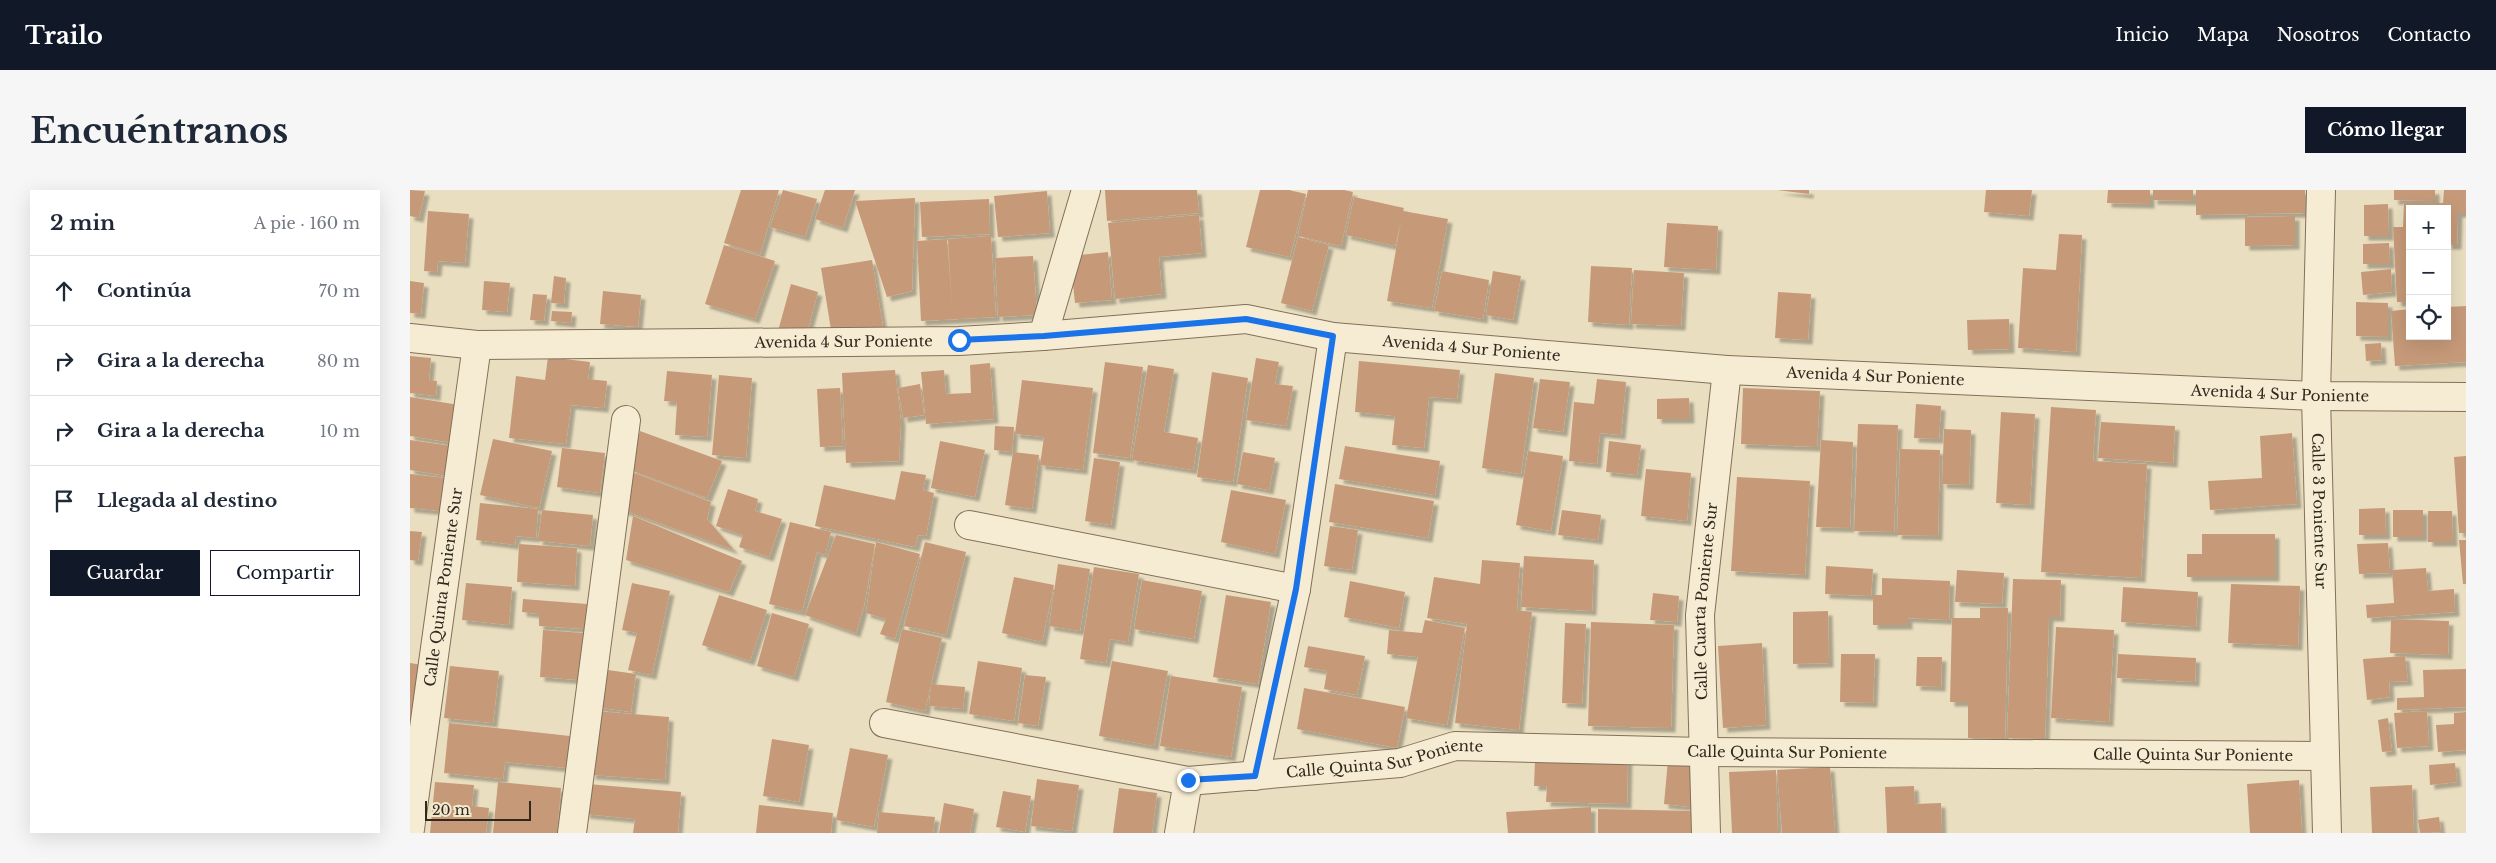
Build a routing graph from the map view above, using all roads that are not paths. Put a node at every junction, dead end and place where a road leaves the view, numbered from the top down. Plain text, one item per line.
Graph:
1 (1086, 190) edge
2 (2321, 190) edge
3 (1044, 336) junction
4 (1333, 336) junction
5 (410, 338) edge
6 (477, 345) junction
7 (1727, 370) junction
8 (2316, 396) junction
9 (2466, 397) edge
10 (626, 420) dead end
11 (969, 525) dead end
12 (1296, 589) junction
13 (884, 723) dead end
14 (1703, 752) junction
15 (2324, 756) junction
16 (1255, 776) junction
17 (1188, 780) junction
18 (410, 829) edge
19 (572, 833) edge
20 (1179, 833) edge
21 (1706, 833) edge
22 (2327, 833) edge

1 - 3 street
2 - 8 street, Calle 3 Poniente Sur
3 - 4 street, Avenida 4 Sur Poniente
3 - 6 street, Avenida 4 Sur Poniente
4 - 7 street, Avenida 4 Sur Poniente
4 - 12 street
5 - 6 street, Avenida 4 Sur Poniente
6 - 18 street, Calle Quinta Poniente Sur
7 - 8 street, Avenida 4 Sur Poniente
7 - 14 street, Calle Cuarta Poniente Sur
8 - 9 street, Avenida 4 Sur Poniente
8 - 15 street, Calle 3 Poniente Sur
10 - 19 street
11 - 12 street
12 - 16 street
13 - 17 street
14 - 15 street, Calle Quinta Sur Poniente
14 - 16 street, Calle Quinta Sur Poniente
14 - 21 street, Calle Cuarta Poniente Sur
15 - 22 street, Calle 3 Poniente Sur
16 - 17 street
17 - 20 street

